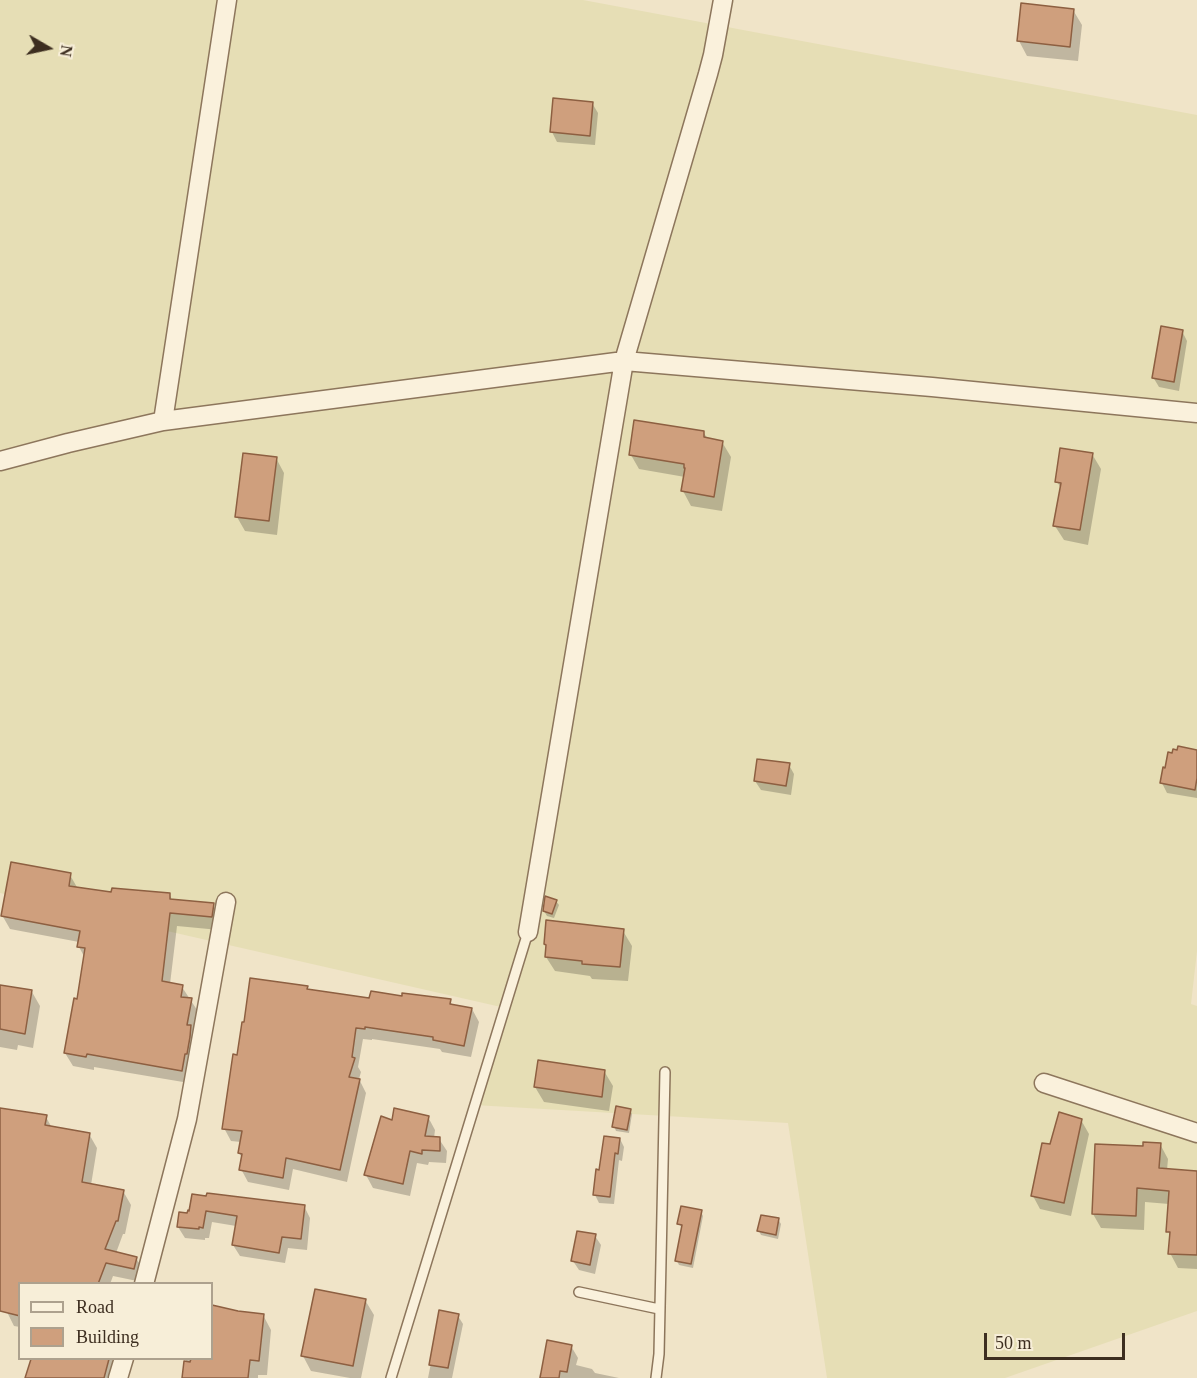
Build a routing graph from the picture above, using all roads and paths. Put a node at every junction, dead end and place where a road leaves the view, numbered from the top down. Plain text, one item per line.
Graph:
1 (227, 0) edge
2 (723, 0) edge
3 (624, 361) junction
4 (1197, 413) edge
5 (163, 421) junction
6 (0, 461) edge
7 (226, 902) dead end
8 (528, 932) joint
9 (665, 1072) dead end
10 (1044, 1083) dead end
11 (1197, 1133) edge
12 (145, 1282) edge
13 (579, 1292) dead end
14 (659, 1309) junction
15 (124, 1360) edge
16 (118, 1378) edge
17 (391, 1378) edge
18 (656, 1378) edge

1 - 5 street
2 - 3 street
3 - 4 street
3 - 5 street
3 - 8 street
5 - 6 street
7 - 12 street
8 - 17 lane
9 - 14 lane
10 - 11 street
13 - 14 lane
14 - 18 lane
15 - 16 street

